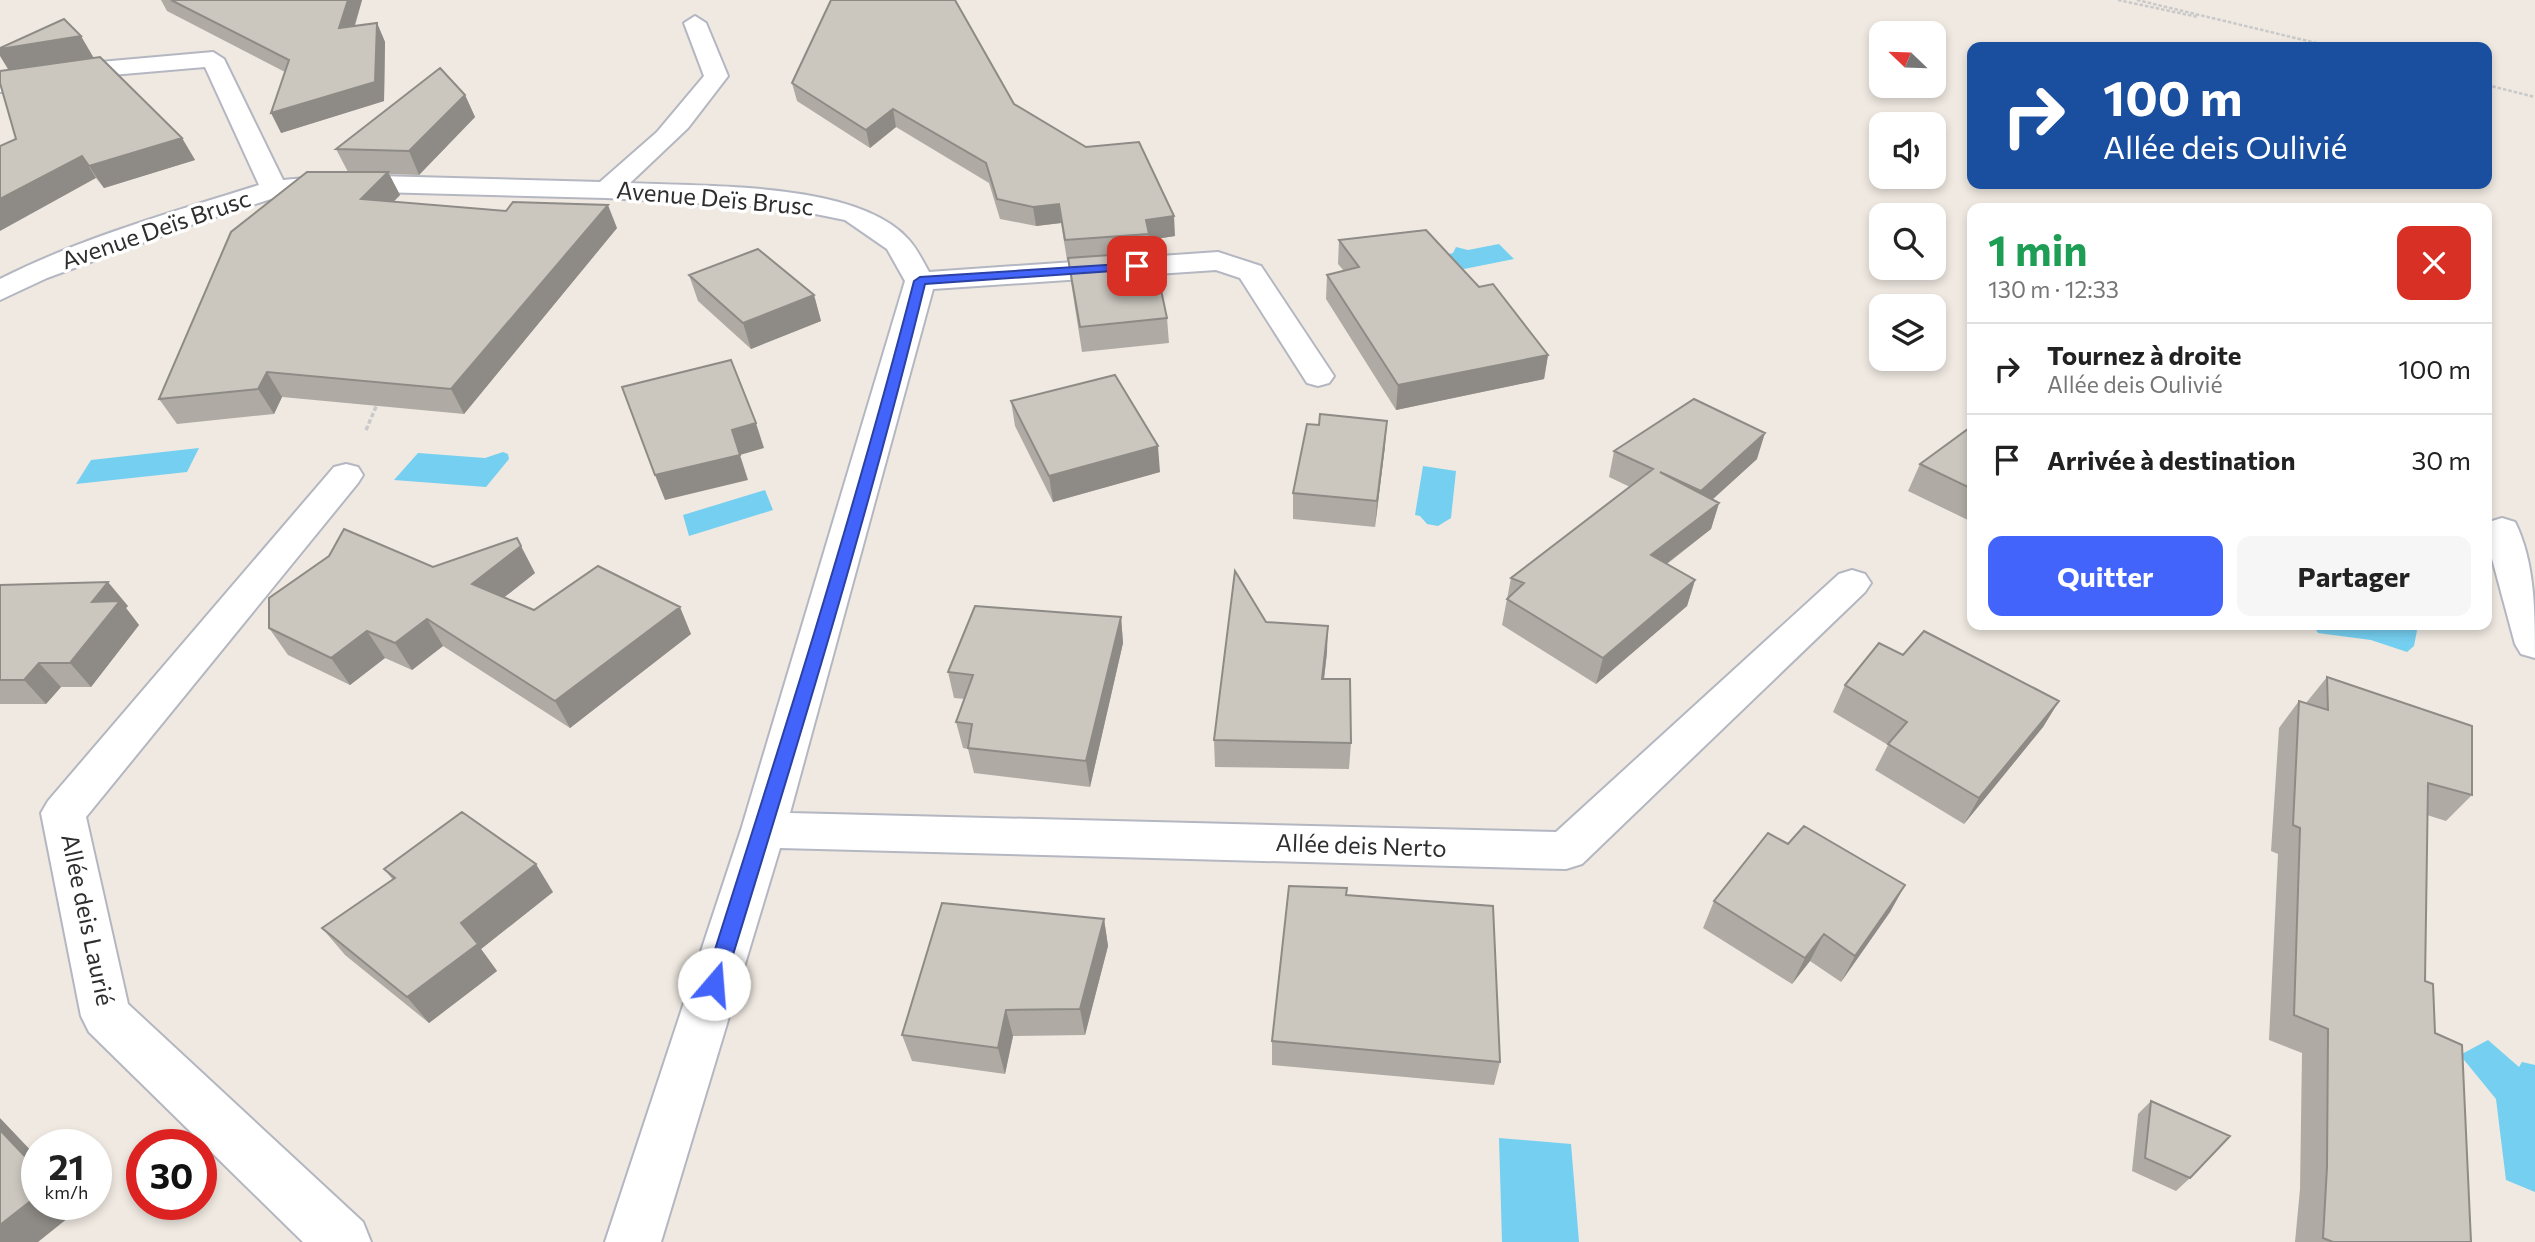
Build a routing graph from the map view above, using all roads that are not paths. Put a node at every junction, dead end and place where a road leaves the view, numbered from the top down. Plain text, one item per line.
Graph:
1 (695, 23) dead end
2 (0, 85) edge
3 (274, 189) junction
4 (606, 190) junction
5 (920, 281) junction
6 (0, 290) edge
7 (1318, 376) dead end
8 (346, 475) road end
9 (2502, 530) dead end
10 (1852, 583) dead end
11 (2535, 644) edge
12 (763, 830) junction
13 (343, 1242) edge
14 (632, 1242) edge

1 - 4 street
2 - 3 street
3 - 4 street, Avenue Deïs Brusc
3 - 6 street, Avenue Deïs Brusc
4 - 5 street, Avenue Deïs Brusc
5 - 7 street
5 - 12 street
8 - 13 street, Allée deis Laurié
9 - 11 street
10 - 12 street, Allée deis Nerto
12 - 14 street

